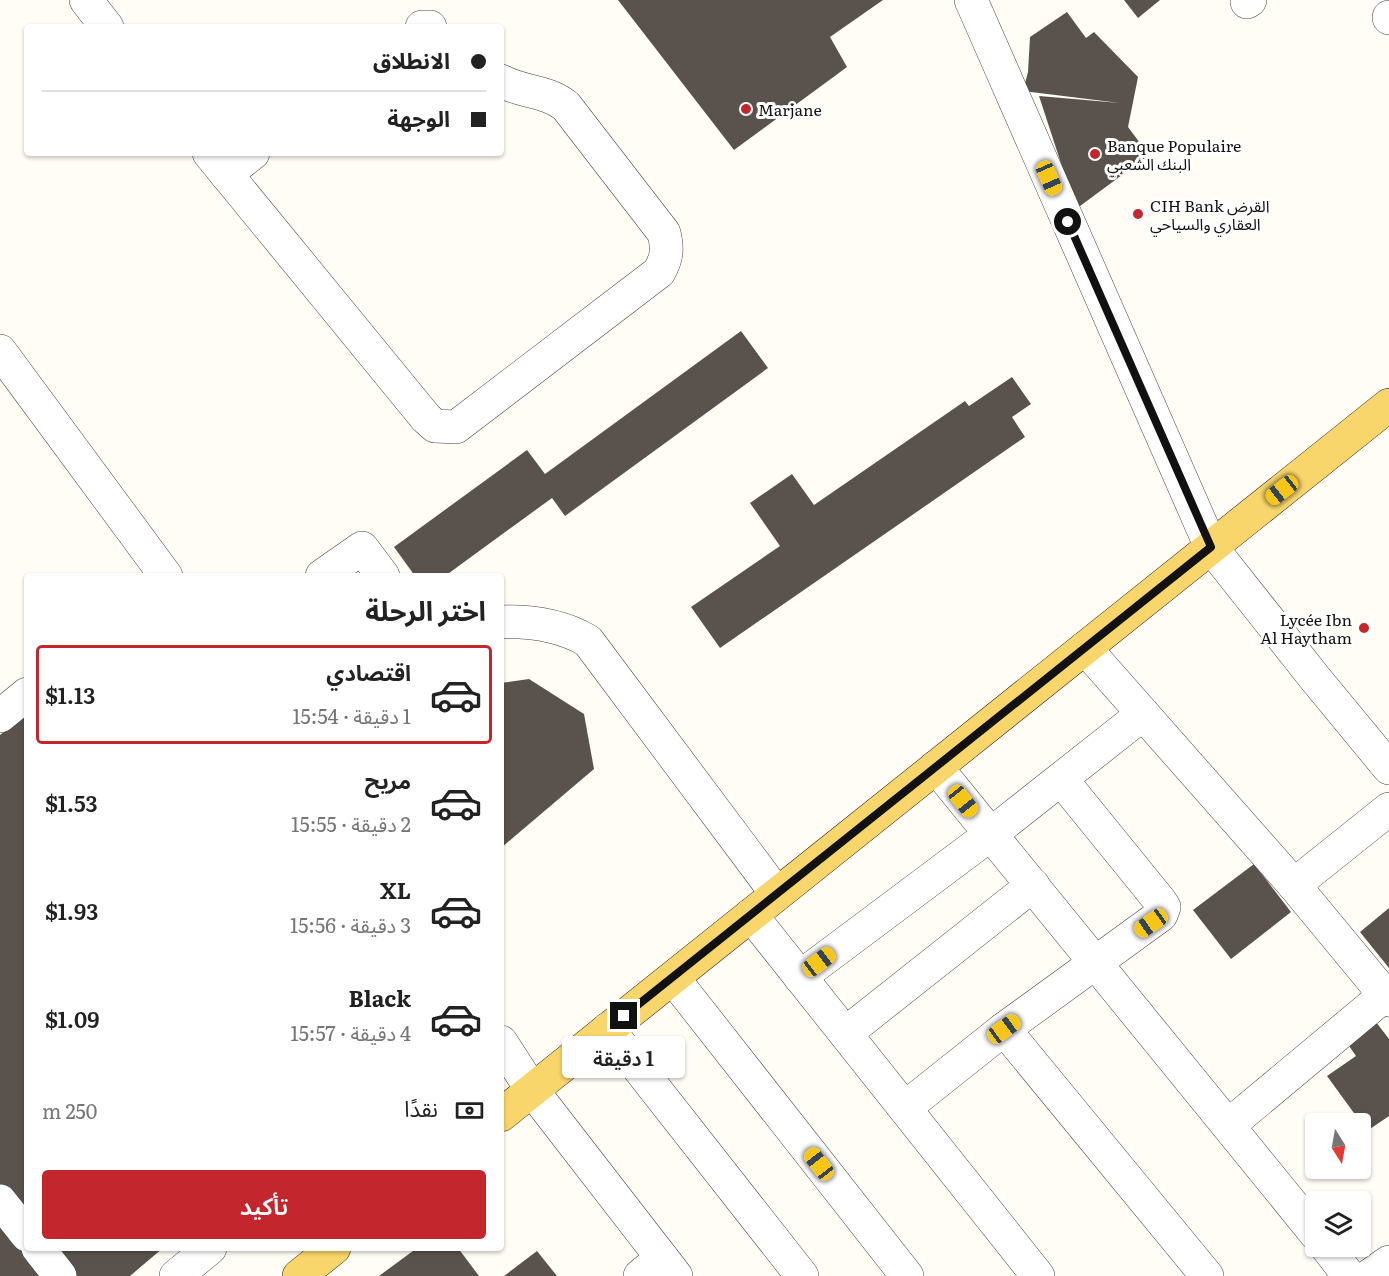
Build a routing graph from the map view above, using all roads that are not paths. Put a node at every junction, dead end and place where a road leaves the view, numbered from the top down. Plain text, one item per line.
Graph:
1 (86, 0) edge
2 (971, 0) edge
3 (105, 24) edge
4 (504, 83) edge
5 (243, 156) edge
6 (217, 164) edge
7 (0, 351) edge
8 (1389, 405) edge
9 (1211, 547) junction
10 (164, 573) edge
11 (326, 573) edge
12 (381, 573) edge
13 (504, 622) edge
14 (1085, 648) junction
15 (24, 696) edge
16 (1143, 714) junction
17 (0, 716) edge
18 (936, 767) junction
19 (1389, 768) edge
20 (1061, 779) junction
21 (1389, 809) edge
22 (991, 834) junction
23 (1033, 885) junction
24 (1294, 885) junction
25 (777, 894) junction
26 (751, 915) junction
27 (1093, 963) junction
28 (801, 977) junction
29 (673, 978) junction
30 (1387, 998) edge
31 (608, 1029) junction
32 (1004, 1029) junction
33 (846, 1033) junction
34 (504, 1047) edge
35 (532, 1090) junction
36 (906, 1107) junction
37 (504, 1113) edge
38 (1229, 1125) junction
39 (0, 1201) edge
40 (1305, 1220) edge
41 (24, 1230) edge
42 (40, 1251) edge
43 (206, 1251) edge
44 (330, 1251) edge
45 (1334, 1257) edge
46 (1389, 1262) edge
47 (660, 1270) edge
48 (60, 1276) edge
49 (176, 1276) edge
50 (299, 1276) edge
51 (802, 1276) edge
52 (907, 1276) edge
53 (1038, 1276) edge
54 (1207, 1276) edge
55 (1349, 1276) edge
56 (1369, 1276) edge

1 - 3 street
2 - 9 street
4 - 6 street
5 - 6 street
7 - 10 street
8 - 9 main road
9 - 14 main road
9 - 19 street
11 - 12 street
13 - 25 street
14 - 16 street
14 - 18 main road
15 - 17 street
16 - 20 street
16 - 24 street
18 - 22 street
18 - 25 main road
20 - 22 street
20 - 27 street
21 - 24 street
22 - 23 street
22 - 28 street
23 - 27 street
23 - 33 street
24 - 30 street
25 - 26 main road
26 - 28 street
26 - 29 main road
27 - 32 street
27 - 38 street
28 - 33 street
29 - 31 main road
29 - 52 street
30 - 38 street
31 - 35 main road
31 - 51 street
32 - 36 street
32 - 54 street
33 - 36 street
34 - 35 street
35 - 37 main road
35 - 47 street
36 - 53 street
38 - 40 street
39 - 41 street
42 - 48 street
43 - 49 street
44 - 50 main road
45 - 55 street
46 - 56 street

